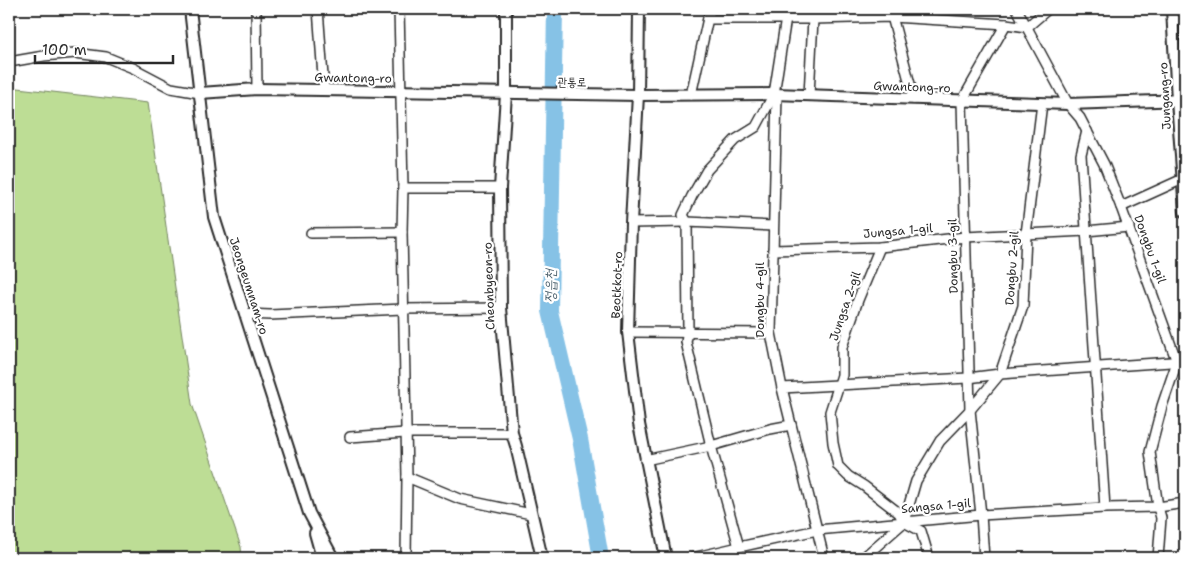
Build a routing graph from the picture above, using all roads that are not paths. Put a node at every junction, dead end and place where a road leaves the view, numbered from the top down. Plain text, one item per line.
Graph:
1 (190, 9) edge
2 (256, 9) edge
3 (318, 9) edge
4 (399, 9) edge
5 (506, 9) edge
6 (639, 9) edge
7 (710, 9) edge
8 (790, 9) edge
9 (1017, 9) edge
10 (1048, 9) edge
11 (1172, 9) edge
12 (891, 13) edge
13 (786, 18) junction
14 (708, 19) junction
15 (812, 19) junction
16 (1185, 20) edge
17 (1173, 21) junction
18 (1006, 24) junction
19 (1027, 28) junction
20 (9, 62) edge
21 (257, 89) junction
22 (324, 90) junction
23 (400, 92) junction
24 (200, 93) junction
25 (506, 94) junction
26 (638, 95) junction
27 (691, 95) junction
28 (776, 95) junction
29 (810, 95) junction
30 (914, 99) junction
31 (1181, 100) edge
32 (962, 101) junction
33 (1042, 102) junction
34 (1068, 104) junction
35 (1086, 131) junction
36 (1184, 179) edge
37 (403, 188) junction
38 (500, 188) junction
39 (1121, 207) junction
40 (1185, 212) edge
41 (687, 222) junction
42 (631, 223) junction
43 (774, 226) junction
44 (1129, 227) junction
45 (1086, 230) junction
46 (402, 232) junction
47 (311, 234) dead end
48 (1026, 234) junction
49 (965, 237) junction
50 (880, 247) junction
51 (773, 250) junction
52 (501, 308) junction
53 (403, 309) junction
54 (245, 314) junction
55 (628, 332) junction
56 (688, 332) junction
57 (771, 333) junction
58 (1181, 362) edge
59 (1096, 368) junction
60 (1000, 374) junction
61 (968, 378) junction
62 (839, 384) junction
63 (782, 388) junction
64 (970, 410) junction
65 (791, 425) junction
66 (405, 433) junction
67 (512, 433) junction
68 (350, 437) dead end
69 (712, 446) junction
70 (645, 460) junction
71 (407, 477) junction
72 (1185, 503) edge
73 (1158, 506) junction
74 (1105, 508) junction
75 (309, 513) junction
76 (531, 514) junction
77 (981, 515) junction
78 (904, 522) junction
79 (817, 530) junction
80 (739, 547) junction
81 (322, 558) edge
82 (333, 558) edge
83 (406, 558) edge
84 (542, 558) edge
85 (666, 558) edge
86 (692, 558) edge
87 (824, 558) edge
88 (863, 558) edge
89 (929, 558) edge
90 (984, 558) edge
91 (1158, 558) edge

1 - 24 street, Jeongeumnam-ro
2 - 21 street
3 - 22 street
4 - 23 street
5 - 25 street, Cheonbyeon-ro
6 - 26 street, Beotkkot-ro
7 - 14 street
8 - 13 street
9 - 19 street, Dongbu 1-gil
10 - 19 street
11 - 17 street, Jungang-ro
12 - 15 street
12 - 18 street
12 - 30 street
13 - 14 street
13 - 15 street
13 - 28 street
14 - 27 street
15 - 29 street
16 - 17 street
17 - 31 street, Jungang-ro
18 - 19 street
18 - 32 street
19 - 34 street, Dongbu 1-gil
20 - 24 street
21 - 22 street, Gwantong-ro
21 - 24 street, Gwantong-ro
22 - 23 street, Gwantong-ro
23 - 25 street, Gwantong-ro
23 - 37 street
24 - 54 street, Jeongeumnam-ro
25 - 26 street, 관통로
25 - 38 street, Cheonbyeon-ro
26 - 27 street, Gwantong-ro
26 - 42 street, Beotkkot-ro
27 - 28 street, Gwantong-ro
28 - 29 street, Gwantong-ro
28 - 41 street
28 - 43 street, Dongbu 4-gil
29 - 30 street, Gwantong-ro
30 - 32 street, Gwantong-ro
31 - 34 street, Gwantong-ro
31 - 36 street, Jungang-ro
32 - 33 street, Gwantong-ro
32 - 49 street, Dongbu 3-gil
33 - 34 street, Gwantong-ro
33 - 48 street, Dongbu 2-gil
34 - 35 street, Dongbu 1-gil
35 - 39 street, Dongbu 1-gil
35 - 45 street
36 - 39 street
36 - 40 street, Jungang-ro
37 - 38 street
37 - 46 street
38 - 52 street, Cheonbyeon-ro
39 - 44 street, Dongbu 1-gil
41 - 42 street
41 - 43 street
41 - 56 street
42 - 55 street, Beotkkot-ro
43 - 51 street, Dongbu 4-gil
44 - 45 street, Jungsa 1-gil
44 - 58 street, Dongbu 1-gil
45 - 48 street, Jungsa 1-gil
45 - 59 street
46 - 47 street
46 - 53 street
48 - 49 street, Jungsa 1-gil
48 - 60 street, Dongbu 2-gil
49 - 50 street, Jungsa 1-gil
49 - 61 street, Dongbu 3-gil
50 - 51 street, Jungsa 1-gil
50 - 62 street, Jungsa 2-gil
51 - 57 street, Dongbu 4-gil
52 - 53 street
52 - 67 street, Cheonbyeon-ro
53 - 54 street
53 - 66 street
54 - 75 street, Jeongeumnam-ro
55 - 56 street
55 - 70 street, Beotkkot-ro
56 - 57 street
56 - 69 street
57 - 63 street, Dongbu 4-gil
58 - 59 street
58 - 73 street
59 - 60 street
59 - 74 street
60 - 61 street
60 - 64 street, Dongbu 2-gil
61 - 62 street
61 - 64 street, Dongbu 3-gil
62 - 63 street
62 - 78 street, Jungsa 2-gil
63 - 65 street, Dongbu 4-gil
64 - 77 street, Dongbu 3-gil
64 - 78 street, Dongbu 2-gil
65 - 69 street
65 - 79 street, Dongbu 4-gil
66 - 67 street
66 - 68 street
66 - 71 street
67 - 76 street, Cheonbyeon-ro
69 - 70 street
69 - 80 street
70 - 85 street, Beotkkot-ro
71 - 76 street
71 - 83 street
72 - 73 street, Sangsa 1-gil
73 - 74 street, Sangsa 1-gil
73 - 91 street
74 - 77 street, Sangsa 1-gil
75 - 81 street
75 - 82 street, Jeongeumnam-ro
76 - 84 street, Cheonbyeon-ro
77 - 78 street, Sangsa 1-gil
77 - 90 street, Dongbu 3-gil
78 - 79 street, Sangsa 1-gil
78 - 88 street
78 - 89 street, Jungsa 2-gil
79 - 80 street, Sangsa 1-gil
79 - 87 street, Dongbu 4-gil
80 - 86 street, Sangsa 1-gil

